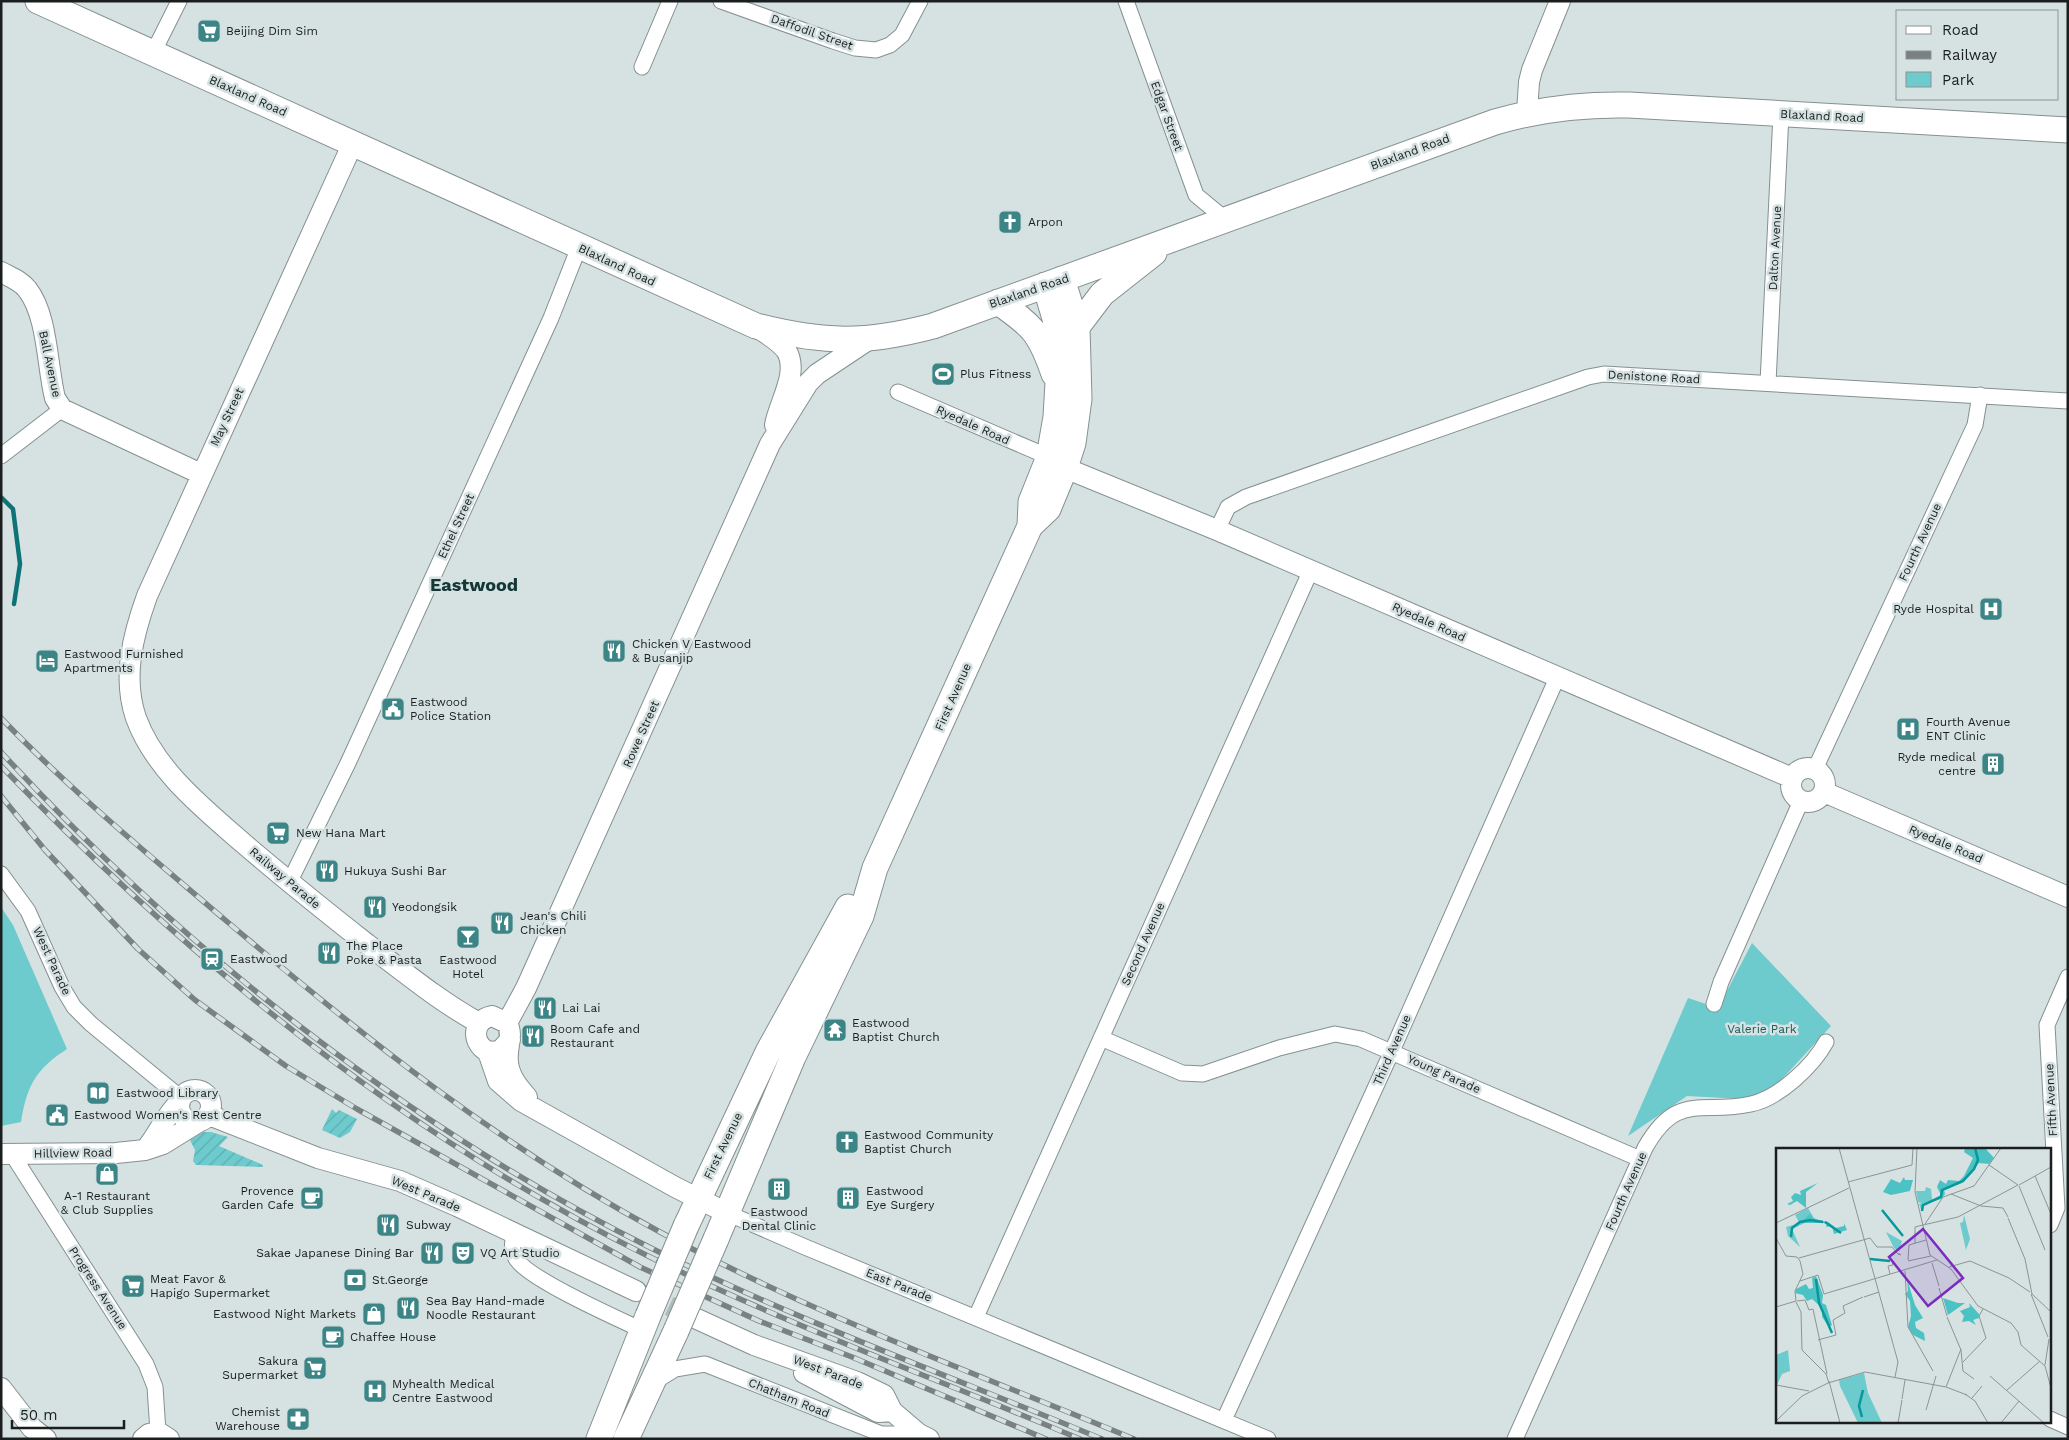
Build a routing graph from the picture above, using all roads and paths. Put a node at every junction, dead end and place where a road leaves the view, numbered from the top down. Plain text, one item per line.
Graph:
1 (38, 1) edge
2 (179, 1) edge
3 (670, 1) edge
4 (721, 1) edge
5 (920, 1) edge
6 (1126, 1) edge
7 (1560, 1) edge
8 (153, 53) junction
9 (642, 67) dead end
10 (1527, 113) junction
11 (1781, 114) junction
12 (2068, 130) edge
13 (352, 145) junction
14 (1225, 219) junction
15 (1176, 237) junction
16 (579, 247) junction
17 (1, 272) edge
18 (1054, 282) junction
19 (998, 302) junction
20 (756, 326) junction
21 (1077, 327) junction
22 (868, 340) junction
23 (1058, 383) junction
24 (1768, 383) junction
25 (898, 392) dead end
26 (1980, 396) junction
27 (2068, 401) edge
28 (62, 409) junction
29 (770, 444) junction
30 (1, 456) edge
31 (1057, 463) junction
32 (201, 474) junction
33 (1218, 530) junction
34 (1311, 570) junction
35 (1557, 678) junction
36 (131, 696) joint
37 (1814, 769) junction
38 (1792, 778) junction
39 (1824, 792) junction
40 (1801, 801) junction
41 (875, 868) junction
42 (1, 874) edge
43 (289, 883) junction
44 (2068, 897) edge
45 (2068, 977) edge
46 (1714, 1004) dead end
47 (479, 1022) junction
48 (509, 1031) junction
49 (1100, 1038) junction
50 (1826, 1042) dead end
51 (1392, 1051) junction
52 (488, 1052) junction
53 (180, 1100) junction
54 (540, 1110) junction
55 (203, 1119) junction
56 (145, 1150) junction
57 (7, 1154) edge
58 (1640, 1159) junction
59 (697, 1199) junction
60 (727, 1213) junction
61 (2052, 1221) edge
62 (514, 1234) junction
63 (636, 1291) tunnel mouth
64 (976, 1317) junction
65 (645, 1323) junction
66 (686, 1325) junction
67 (652, 1382) junction
68 (1, 1388) edge
69 (1224, 1420) junction
70 (2052, 1420) edge
71 (2068, 1427) edge
72 (157, 1436) edge
73 (922, 1437) edge
74 (46, 1439) edge
75 (599, 1439) edge
76 (626, 1439) edge
77 (1268, 1439) edge
78 (1515, 1439) edge

1 - 8 main road, Blaxland Road
2 - 8 street
3 - 9 street
4 - 5 street, Daffodil Street
6 - 14 street, Edgar Street
7 - 10 street
8 - 13 main road, Blaxland Road
10 - 11 main road, Blaxland Road
10 - 14 main road, Blaxland Road
11 - 12 main road, Blaxland Road
11 - 24 street, Dalton Avenue
13 - 16 main road, Blaxland Road
13 - 32 street, May Street
14 - 15 main road, Blaxland Road
15 - 18 main road, Blaxland Road
15 - 21 main road
16 - 20 main road, Blaxland Road
16 - 43 street, Ethel Street
17 - 28 street, Ball Avenue
18 - 19 main road, Blaxland Road
18 - 21 main road, First Avenue
18 - 23 main road, First Avenue
19 - 22 main road, Blaxland Road
19 - 23 main road
20 - 22 main road, Blaxland Road
20 - 29 street, Rowe Street
21 - 31 main road, First Avenue
22 - 29 street, Rowe Street
23 - 31 main road, First Avenue
24 - 26 street, Denistone Road
24 - 33 street, Denistone Road
25 - 31 street, Ryedale Road
26 - 27 street, Denistone Road
26 - 37 street, Fourth Avenue
28 - 30 street
28 - 32 street, Ball Avenue
29 - 48 street, Rowe Street
31 - 33 street, Ryedale Road
31 - 41 main road, First Avenue
32 - 36 street, May Street
33 - 34 street, Ryedale Road
34 - 35 street, Ryedale Road
34 - 49 street, Second Avenue
35 - 38 street, Ryedale Road
35 - 51 street, Third Avenue
36 - 43 street, Railway Parade
37 - 38 street
37 - 39 street
38 - 40 street
39 - 40 street
39 - 44 street, Ryedale Road
40 - 46 street
41 - 59 main road, First Avenue
41 - 60 main road, First Avenue
42 - 53 street, West Parade
43 - 47 street, Railway Parade
45 - 61 street, Fifth Avenue
47 - 48 street
47 - 52 street
48 - 52 street
48 - 54 street, East Parade
49 - 51 street, Young Parade
49 - 64 street, Second Avenue
50 - 58 street, Fourth Avenue
51 - 58 street, Young Parade
51 - 69 street, Third Avenue
52 - 54 street, East Parade
53 - 55 street
53 - 55 street
53 - 56 street
54 - 59 street, East Parade
55 - 56 street, Hillview Road
55 - 62 street, West Parade
56 - 57 street, Hillview Road
57 - 72 street, Progress Avenue
58 - 78 street, Fourth Avenue
59 - 60 street, East Parade
59 - 65 main road, First Avenue, bridge
60 - 64 street, East Parade
60 - 66 main road, First Avenue, bridge
62 - 63 street, West Parade
62 - 65 street
64 - 69 street, East Parade
65 - 66 main road
65 - 75 main road, First Avenue
66 - 67 main road, First Avenue
66 - 73 street, West Parade
67 - 73 street, Chatham Road
67 - 76 main road, First Avenue
68 - 74 street
69 - 77 street, East Parade
70 - 71 street

